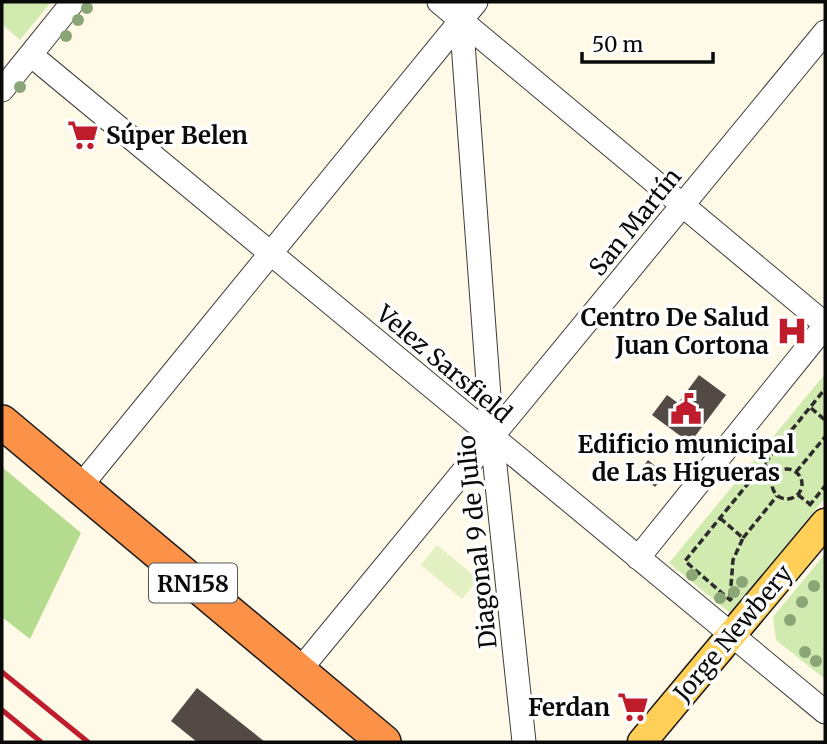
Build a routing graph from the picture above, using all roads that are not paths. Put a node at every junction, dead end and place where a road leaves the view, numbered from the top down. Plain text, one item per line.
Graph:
1 (73, 2) edge
2 (439, 2) edge
3 (476, 2) edge
4 (461, 11) edge
5 (825, 32) edge
6 (31, 55) junction
7 (2, 90) edge
8 (684, 204) junction
9 (270, 253) junction
10 (825, 325) edge
11 (2, 422) edge
12 (492, 437) junction
13 (79, 488) junction
14 (814, 513) edge
15 (638, 558) junction
16 (731, 635) junction
17 (299, 671) junction
18 (825, 712) edge
19 (384, 742) edge
20 (524, 742) edge
21 (642, 742) edge

1 - 6 street
2 - 4 street
3 - 4 street
4 - 8 street
4 - 9 street
4 - 12 street, Diagonal 9 de Julio
5 - 8 street, San Martín
6 - 7 street
6 - 9 street, Velez Sarsfield
8 - 10 street
8 - 12 street, San Martín
9 - 12 street, Velez Sarsfield
9 - 13 street
10 - 15 street
11 - 13 highway, RN158
12 - 15 street, Velez Sarsfield
12 - 17 street, San Martín
12 - 20 street, Diagonal 9 de Julio
13 - 17 highway, RN158
14 - 16 main road, Jorge Newbery
15 - 16 street, Velez Sarsfield
16 - 18 street, Velez Sarsfield
16 - 21 main road, Jorge Newbery
17 - 19 highway, RN158

